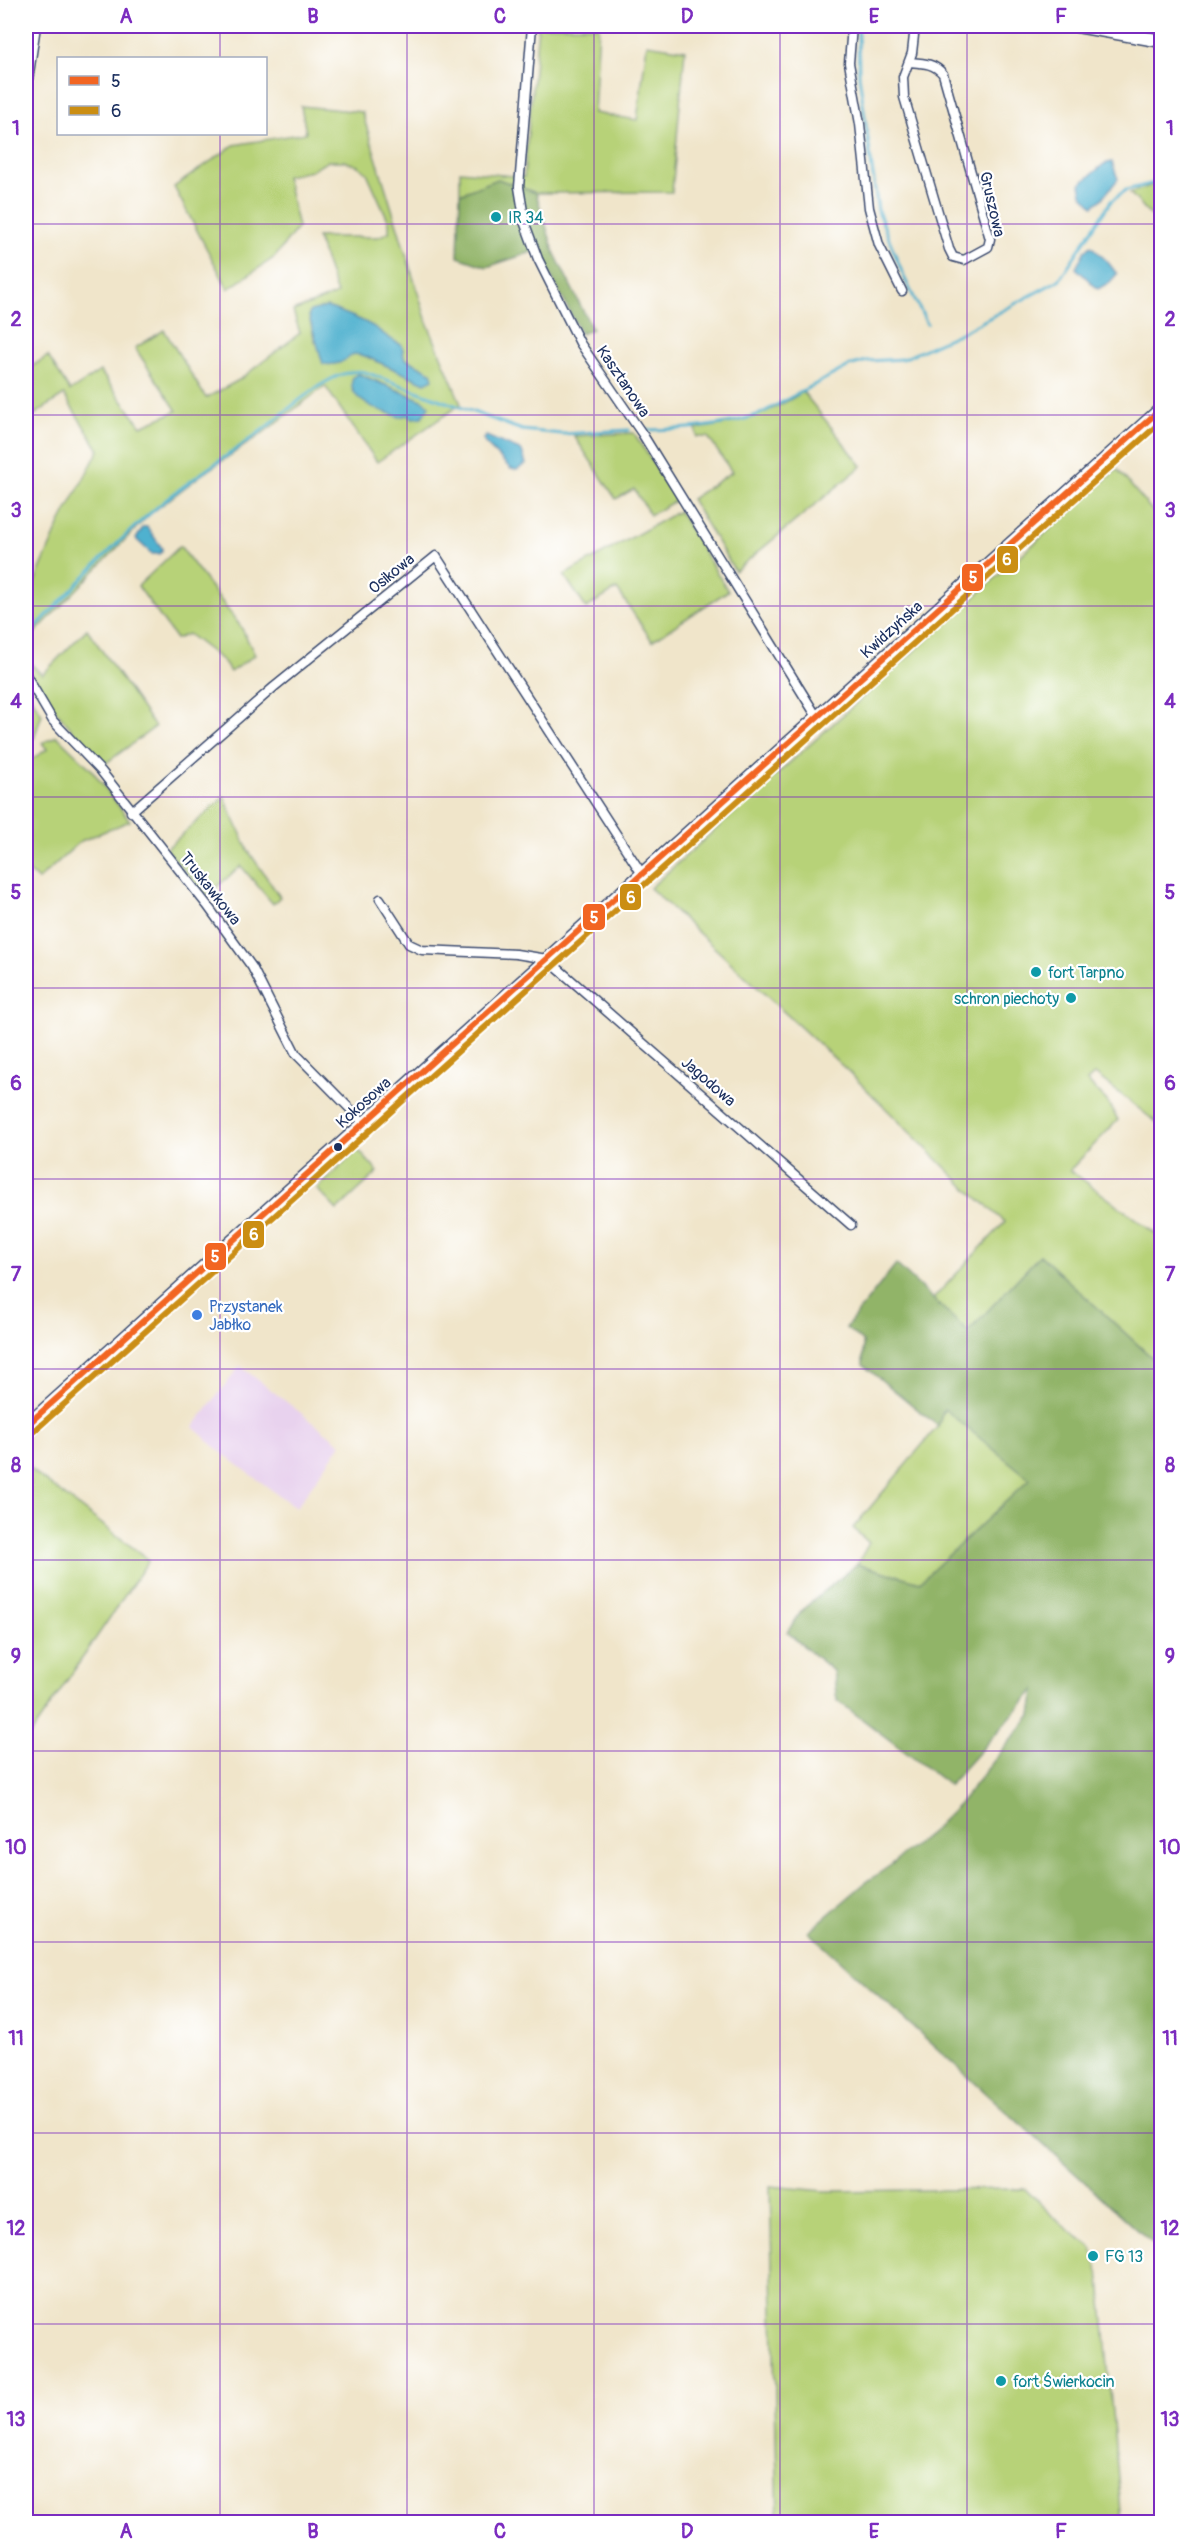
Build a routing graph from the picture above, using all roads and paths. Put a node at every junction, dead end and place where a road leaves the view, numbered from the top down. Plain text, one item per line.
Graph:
1 (532, 26) edge
2 (852, 26) edge
3 (915, 26) edge
4 (1077, 26) edge
5 (36, 29) edge
6 (26, 35) edge
7 (1161, 41) edge
8 (909, 62) junction
9 (26, 94) edge
10 (902, 291) dead end
11 (1161, 408) edge
12 (26, 675) edge
13 (817, 717) junction
14 (131, 812) junction
15 (642, 874) junction
16 (380, 899) dead end
17 (547, 959) junction
18 (364, 1123) junction
19 (851, 1225) dead end
20 (26, 1426) edge

1 - 13 street, Kasztanowa
2 - 10 street
3 - 8 street
4 - 7 main road
5 - 6 street
5 - 9 street
8 - 8 street, Gruszowa
11 - 13 main road, Kwidzyńska
12 - 14 street, Truskawkowa
13 - 15 main road, Kwidzyńska
14 - 15 street, Osikowa
14 - 18 street, Truskawkowa
15 - 17 main road, Kokosowa
16 - 17 street
17 - 18 main road, Kokosowa
17 - 19 street, Jagodowa
18 - 20 main road, Kokosowa

